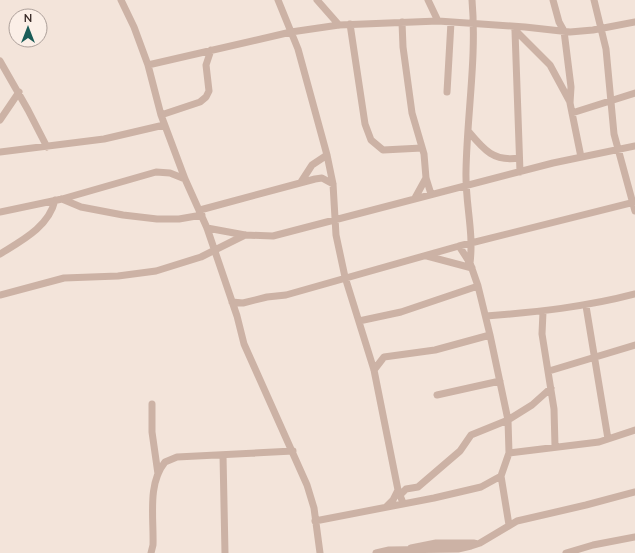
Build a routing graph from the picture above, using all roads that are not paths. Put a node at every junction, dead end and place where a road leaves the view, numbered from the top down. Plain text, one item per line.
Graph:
1 (120, 0) edge
2 (278, 0) edge
3 (317, 0) edge
4 (428, 0) edge
5 (472, 0) edge
6 (553, 0) edge
7 (594, 0) edge
8 (438, 21) junction
9 (402, 22) junction
10 (451, 22) junction
11 (559, 22) junction
12 (635, 22) edge
13 (473, 23) junction
14 (350, 24) junction
15 (338, 25) junction
16 (602, 28) junction
17 (515, 29) junction
18 (552, 29) junction
19 (564, 31) junction
20 (292, 32) junction
21 (211, 50) junction
22 (0, 60) edge
23 (148, 65) junction
24 (19, 92) junction
25 (447, 92) dead end
26 (635, 93) edge
27 (611, 101) junction
28 (570, 102) junction
29 (572, 113) junction
30 (161, 115) junction
31 (0, 120) edge
32 (164, 124) junction
33 (469, 132) junction
34 (635, 146) edge
35 (47, 147) junction
36 (422, 148) junction
37 (618, 150) junction
38 (0, 152) edge
39 (327, 155) junction
40 (581, 156) junction
41 (519, 158) junction
42 (520, 172) junction
43 (426, 178) junction
44 (185, 179) junction
45 (300, 182) junction
46 (332, 184) junction
47 (465, 185) junction
48 (431, 194) junction
49 (415, 198) junction
50 (58, 200) junction
51 (634, 203) edge
52 (635, 211) edge
53 (0, 212) edge
54 (201, 212) junction
55 (335, 220) junction
56 (207, 228) junction
57 (245, 235) junction
58 (472, 243) junction
59 (459, 246) junction
60 (213, 250) junction
61 (0, 254) edge
62 (426, 256) junction
63 (471, 265) junction
64 (345, 277) junction
65 (478, 286) junction
66 (635, 294) edge
67 (0, 295) edge
68 (232, 302) junction
69 (586, 306) junction
70 (543, 312) junction
71 (500, 315) junction
72 (486, 316) junction
73 (359, 321) junction
74 (490, 332) junction
75 (635, 345) edge
76 (595, 357) junction
77 (374, 370) junction
78 (549, 371) junction
79 (500, 381) junction
80 (551, 388) junction
81 (437, 396) dead end
82 (152, 404) dead end
83 (508, 420) junction
84 (635, 430) edge
85 (608, 439) junction
86 (555, 446) junction
87 (293, 451) junction
88 (509, 453) junction
89 (223, 455) junction
90 (158, 474) junction
91 (501, 476) junction
92 (399, 492) junction
93 (635, 492) edge
94 (403, 503) junction
95 (386, 506) junction
96 (315, 521) junction
97 (509, 525) junction
98 (635, 537) edge
99 (151, 553) edge
100 (225, 553) edge
101 (320, 553) edge
102 (376, 553) edge
103 (566, 553) edge

1 - 23 street
2 - 20 street
3 - 15 street
4 - 8 street
5 - 13 street
6 - 11 street
7 - 16 street
8 - 9 street
8 - 10 street
9 - 14 street
9 - 36 street
10 - 13 street
10 - 25 street
11 - 18 street
11 - 19 street
12 - 16 street
13 - 17 street
13 - 33 street
14 - 15 street
14 - 36 street
15 - 20 street
16 - 19 street
16 - 27 street
17 - 18 street
17 - 28 street
17 - 41 street
18 - 19 street
19 - 28 street
20 - 21 street
20 - 39 street
21 - 23 street
21 - 30 street
22 - 24 street
23 - 30 street
24 - 31 street
24 - 35 street
26 - 27 street
27 - 29 street
27 - 37 street
28 - 29 street
29 - 40 street
30 - 32 street
32 - 35 street
32 - 44 street
33 - 41 street
33 - 47 street
34 - 37 street
35 - 38 street
36 - 43 street
37 - 40 street
37 - 51 street
39 - 45 street
39 - 46 street
40 - 42 street
41 - 42 street
42 - 47 street
43 - 48 street
43 - 49 street
44 - 50 street
44 - 54 street
45 - 46 street
45 - 54 street
46 - 55 street
47 - 48 street
47 - 58 street
48 - 49 street
49 - 55 street
50 - 53 street
50 - 54 street
50 - 61 street
51 - 52 street
51 - 58 street
54 - 56 street
55 - 57 street
55 - 64 street
56 - 57 street
56 - 60 street
57 - 60 street
58 - 59 street
58 - 63 street
59 - 62 street
59 - 63 street
60 - 67 street
60 - 68 street
62 - 63 street
62 - 64 street
63 - 65 street
64 - 68 street
64 - 73 street
65 - 72 street
65 - 73 street
66 - 69 street
68 - 87 street
69 - 70 street
69 - 76 street
70 - 71 street
70 - 78 street
71 - 72 street
71 - 74 street
72 - 74 street
73 - 77 street
74 - 77 street
74 - 79 street
75 - 76 street
76 - 78 street
76 - 85 street
77 - 92 street
78 - 80 street
79 - 81 street
79 - 83 street
80 - 83 street
80 - 86 street
82 - 90 street
83 - 88 street
83 - 92 street
84 - 85 street
85 - 86 street
86 - 88 street
87 - 89 street
87 - 96 street
88 - 91 street
89 - 90 street
89 - 100 street
90 - 99 street
91 - 94 street
91 - 97 street
92 - 94 street
92 - 95 street
93 - 97 street
94 - 95 street
95 - 96 street
96 - 101 street
97 - 102 street
98 - 103 street

